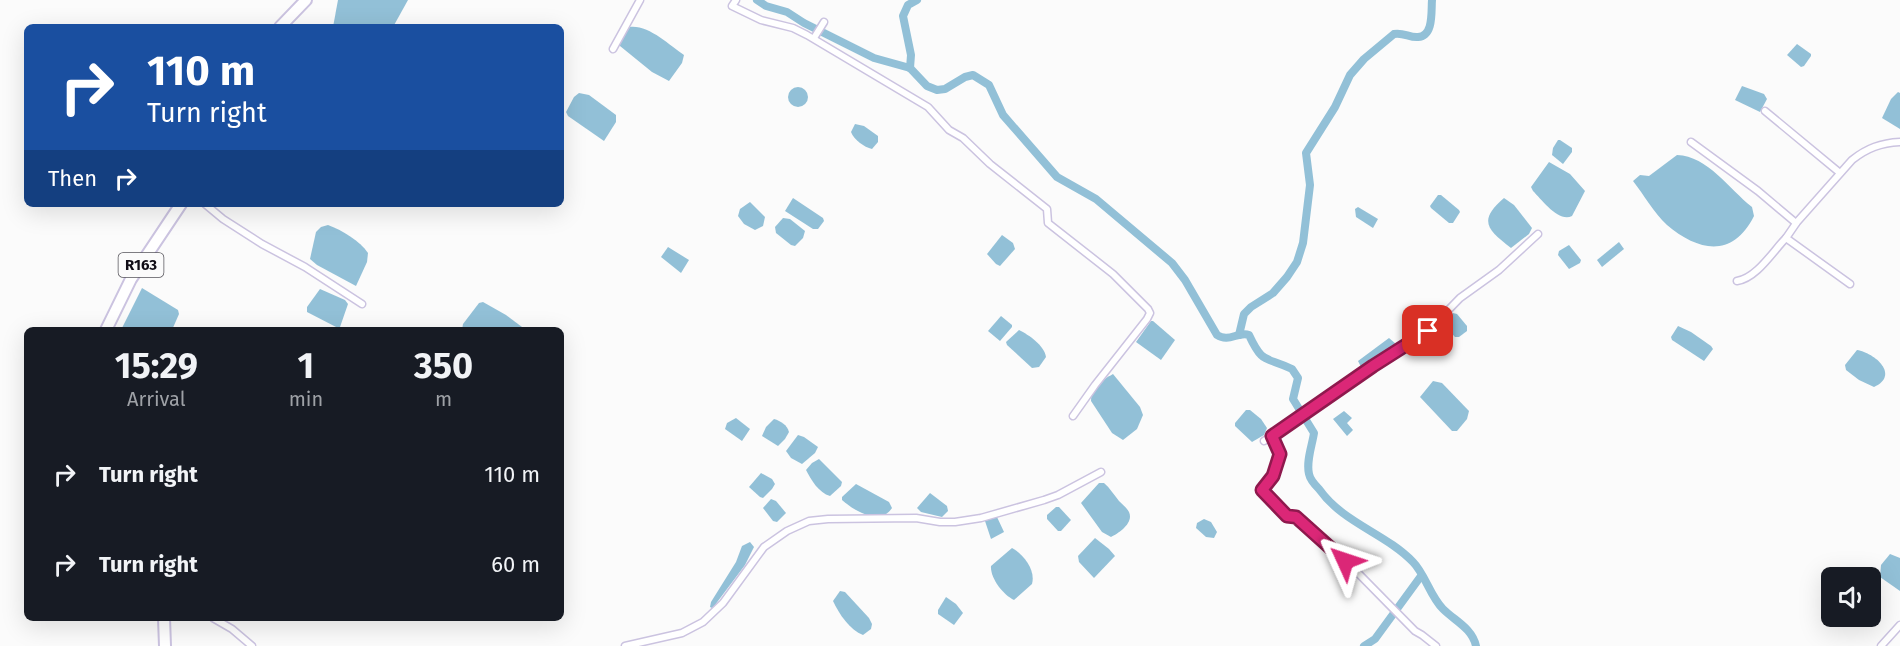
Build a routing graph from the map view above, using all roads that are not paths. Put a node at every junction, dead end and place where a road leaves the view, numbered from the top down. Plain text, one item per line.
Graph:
1 (306, 0) edge
2 (640, 0) edge
3 (736, 0) edge
4 (824, 22) dead end
5 (283, 24) edge
6 (814, 38) junction
7 (613, 49) dead end
8 (1766, 111) dead end
9 (1691, 142) dead end
10 (1900, 142) edge
11 (1840, 173) junction
12 (179, 207) edge
13 (209, 207) edge
14 (1796, 223) junction
15 (1538, 234) dead end
16 (1786, 237) junction
17 (1737, 281) dead end
18 (1850, 284) dead end
19 (362, 304) dead end
20 (108, 327) edge
21 (1073, 416) dead end
22 (1272, 436) junction
23 (1264, 441) dead end
24 (1101, 472) dead end
25 (164, 621) edge
26 (218, 621) edge
27 (1900, 624) edge
28 (165, 646) edge
29 (252, 646) edge
30 (625, 646) edge
31 (1436, 646) edge
32 (1881, 646) edge

1 - 5 main road
2 - 7 street
3 - 6 street
4 - 6 street
6 - 21 street
8 - 11 street
9 - 14 street
10 - 11 street
11 - 14 street
12 - 20 main road, R163
13 - 19 street
14 - 16 street
15 - 22 street
16 - 17 street
16 - 18 street
22 - 23 street
22 - 31 street
24 - 30 street
25 - 28 main road
26 - 29 street
27 - 32 street

